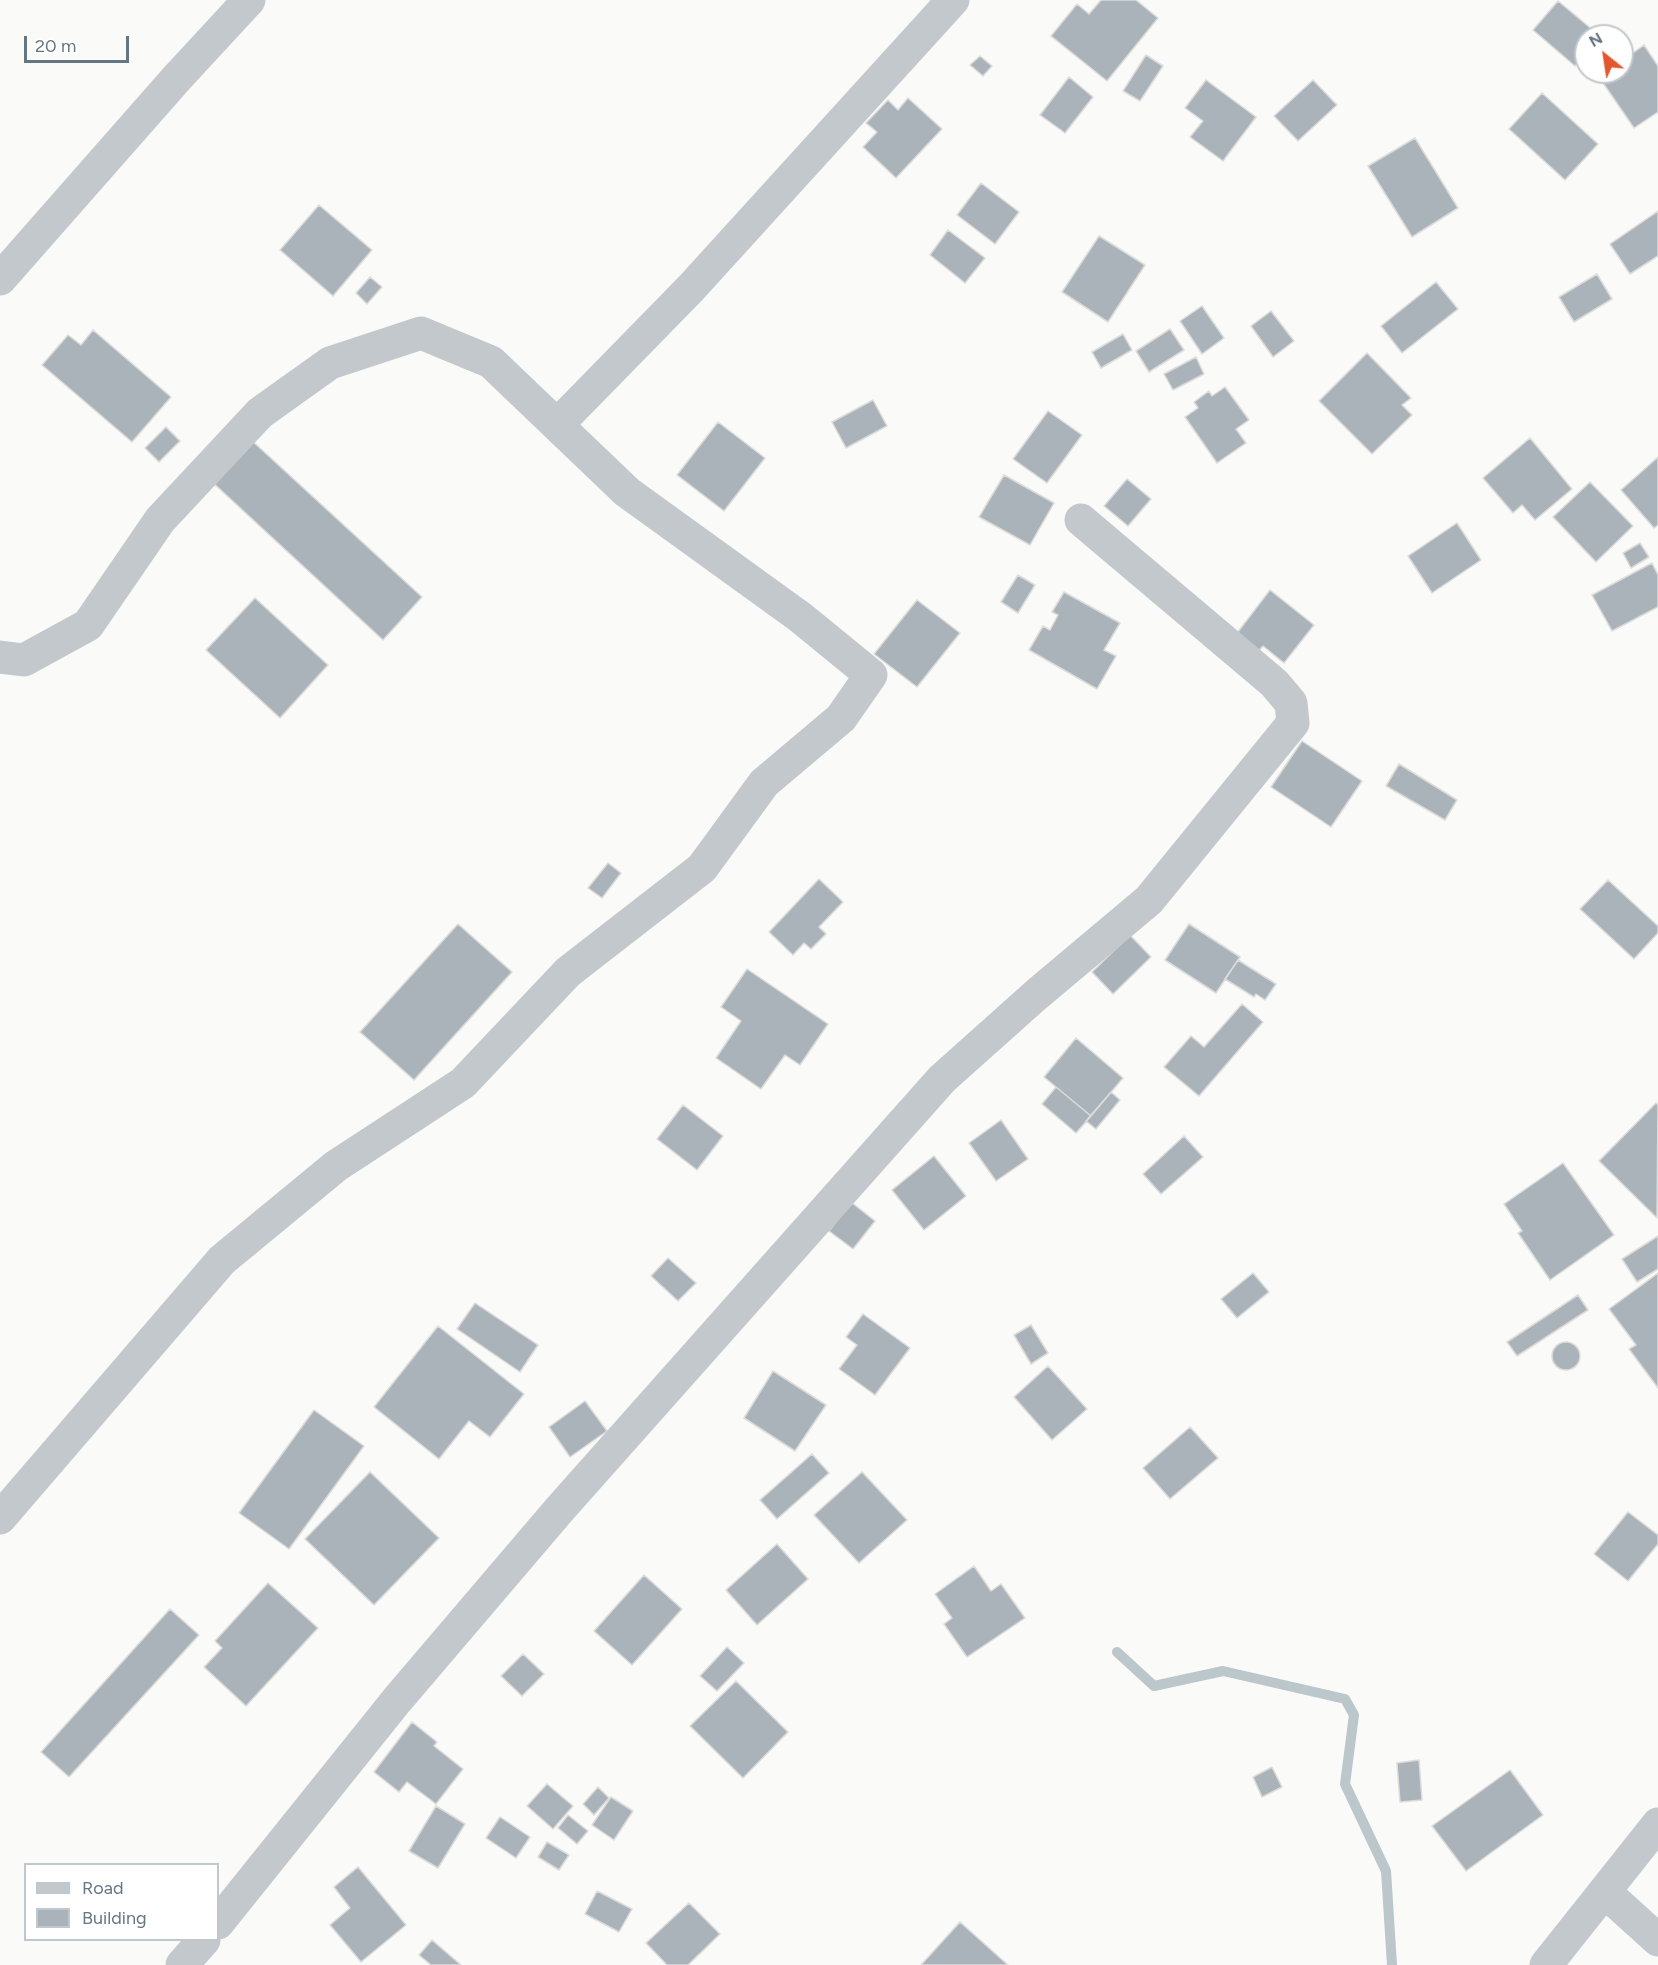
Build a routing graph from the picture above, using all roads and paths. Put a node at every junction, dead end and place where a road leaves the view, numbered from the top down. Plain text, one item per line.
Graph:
1 (249, 0) edge
2 (953, 0) edge
3 (4, 268) edge
4 (558, 425) junction
5 (1081, 520) dead end
6 (0, 657) edge
7 (0, 1518) edge
8 (1658, 1824) edge
9 (1605, 1892) junction
10 (219, 1922) edge
11 (1658, 1940) edge
12 (203, 1941) edge
13 (182, 1965) edge
14 (1546, 1965) edge

1 - 3 street
2 - 4 street
4 - 6 street
4 - 7 street
5 - 10 street
8 - 9 street
9 - 11 street
9 - 14 street
12 - 13 street

